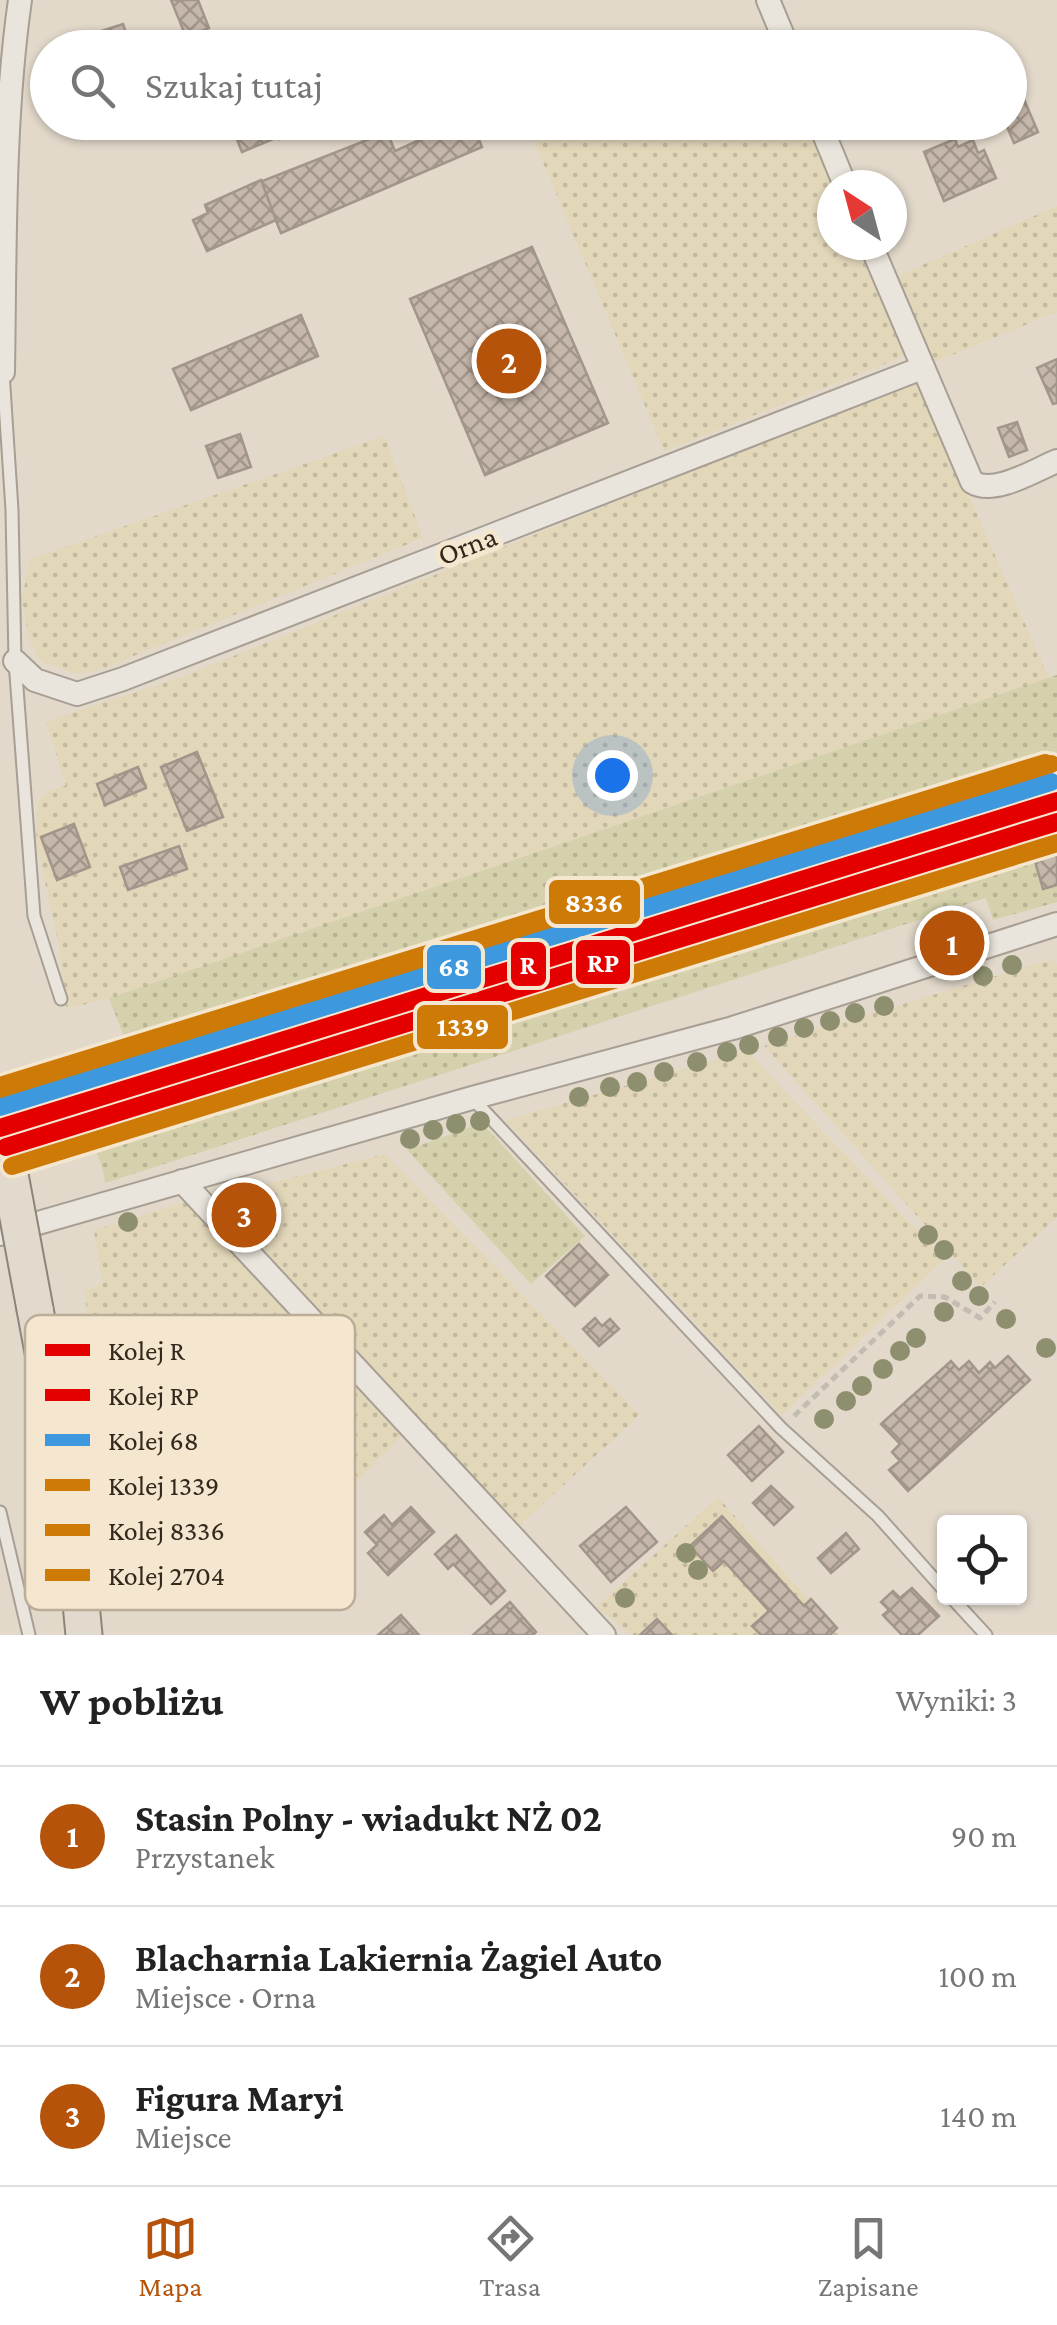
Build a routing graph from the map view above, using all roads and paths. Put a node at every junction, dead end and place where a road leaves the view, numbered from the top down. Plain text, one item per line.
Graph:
1 (20, 0) edge
2 (768, 0) edge
3 (780, 30) edge
4 (827, 140) edge
5 (840, 170) edge
6 (876, 260) edge
7 (922, 368) junction
8 (4, 372) joint
9 (1057, 461) edge
10 (15, 660) junction
11 (1057, 924) edge
12 (61, 999) dead end
13 (472, 1098) junction
14 (0, 1121) edge
15 (182, 1181) junction
16 (0, 1234) edge
17 (995, 1302) dead end
18 (36, 1315) edge
19 (307, 1315) edge
20 (355, 1367) edge
21 (780, 1428) junction
22 (0, 1512) edge
23 (937, 1582) edge
24 (958, 1605) edge
25 (82, 1610) edge
26 (30, 1635) edge
27 (84, 1635) edge
28 (604, 1635) edge
29 (986, 1635) edge

1 - 8 street
2 - 3 street
4 - 5 street
6 - 7 street
7 - 9 street
7 - 10 street, Orna
8 - 10 lane
10 - 12 lane
11 - 13 street
13 - 15 street
13 - 21 lane
14 - 18 main road, bridge
15 - 16 street
15 - 19 street
17 - 21 path
20 - 28 street
21 - 23 lane
22 - 26 lane
24 - 29 lane
25 - 27 main road, bridge

